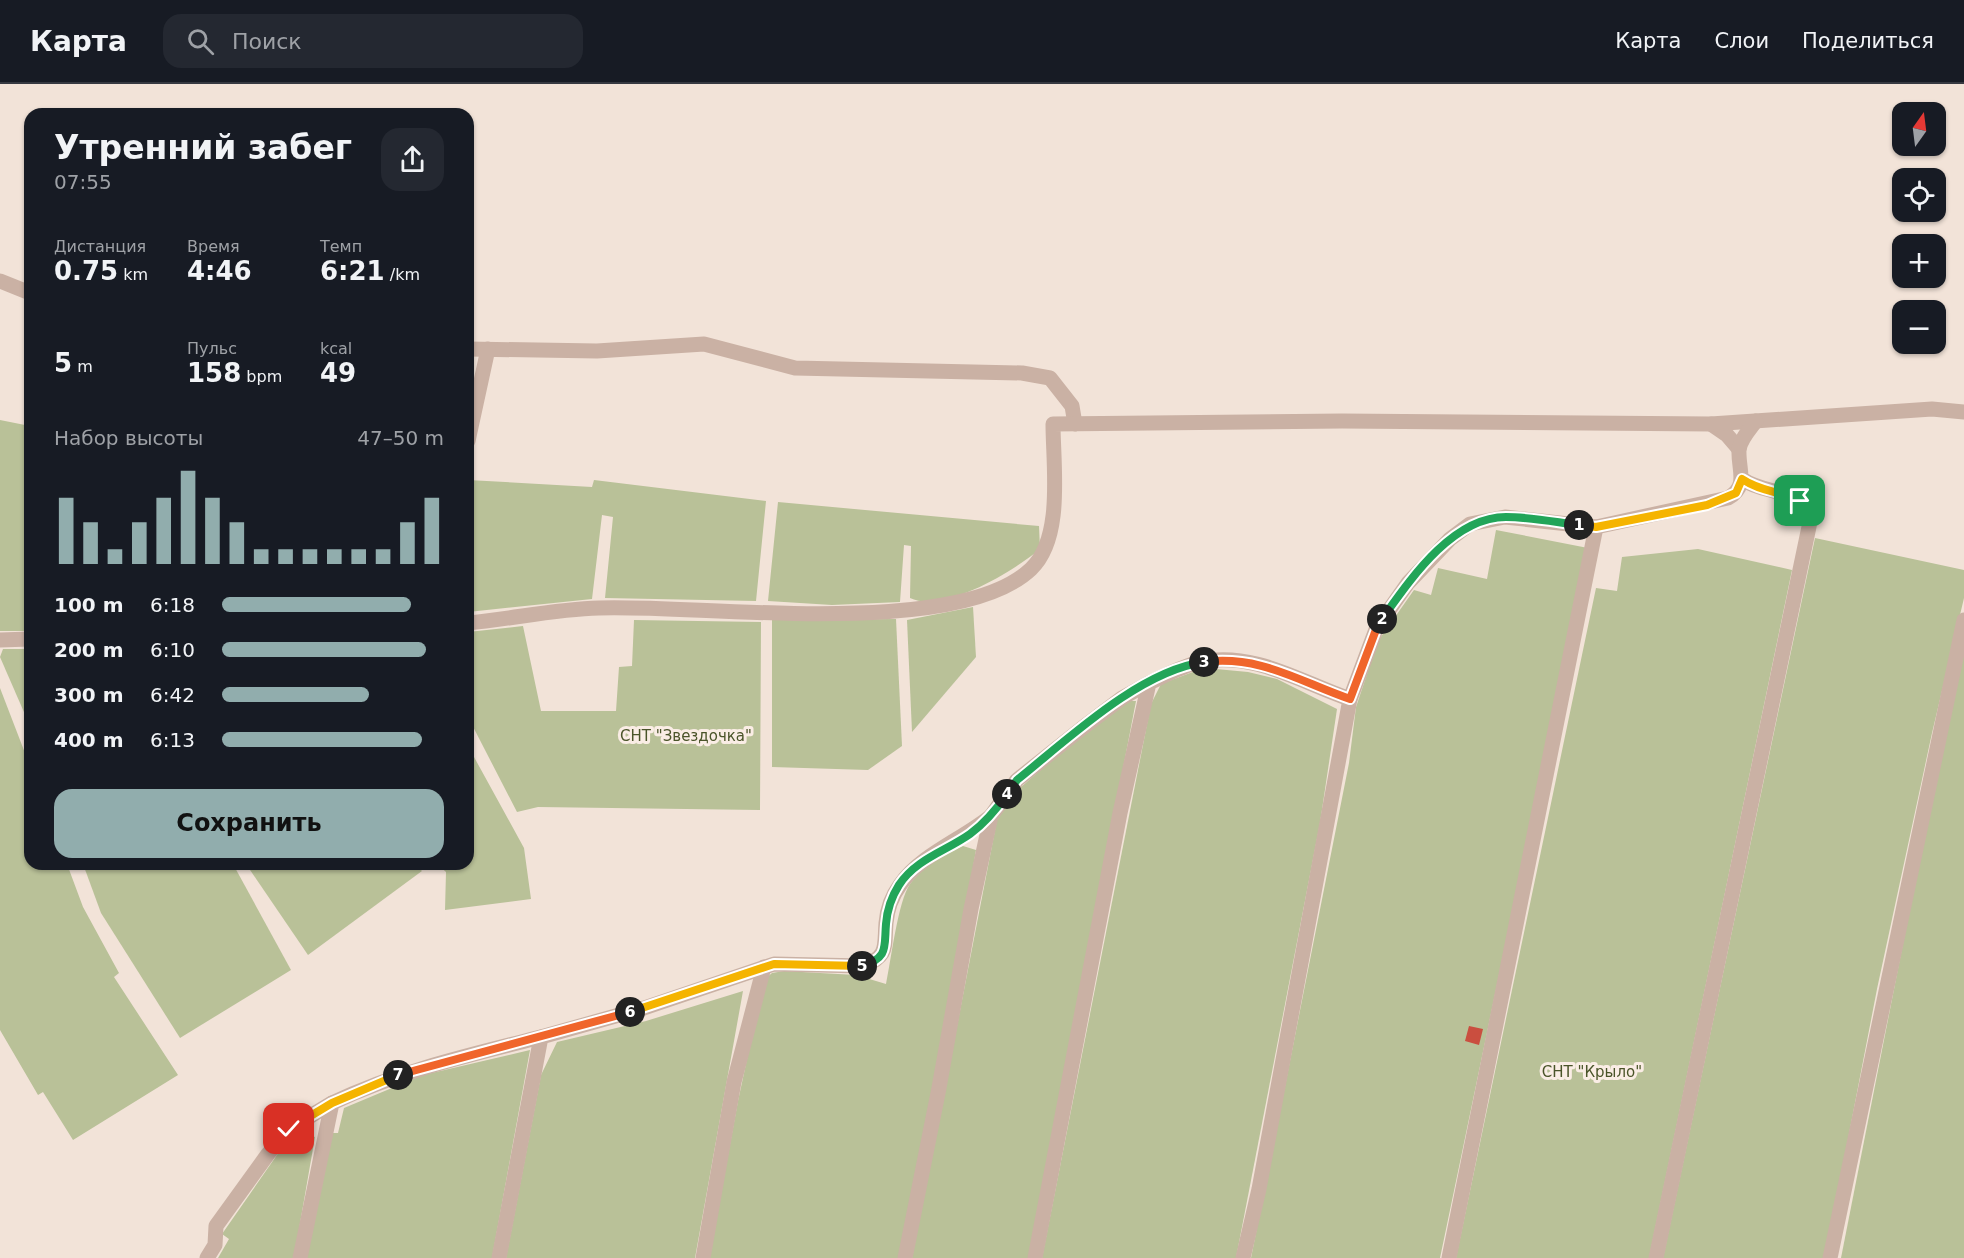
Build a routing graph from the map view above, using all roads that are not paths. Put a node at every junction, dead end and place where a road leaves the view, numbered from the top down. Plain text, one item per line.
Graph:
1 (0, 281) edge
2 (24, 291) edge
3 (474, 349) edge
4 (488, 349) junction
5 (1964, 412) edge
6 (474, 413) edge
7 (1756, 421) junction
8 (1075, 424) junction
9 (1711, 424) junction
10 (1739, 449) junction
11 (1742, 479) junction
12 (1596, 527) junction
13 (1964, 620) edge
14 (474, 622) edge
15 (24, 639) edge
16 (0, 640) edge
17 (1149, 683) junction
18 (1350, 699) junction
19 (991, 816) junction
20 (764, 966) junction
21 (541, 1037) junction
22 (332, 1103) junction
23 (207, 1258) edge
24 (300, 1258) edge
25 (499, 1258) edge
26 (703, 1258) edge
27 (904, 1258) edge
28 (1035, 1258) edge
29 (1243, 1258) edge
30 (1449, 1258) edge
31 (1656, 1258) edge
32 (1830, 1258) edge

1 - 2 street
3 - 4 street
4 - 6 street
4 - 8 street
5 - 7 street
7 - 9 street
7 - 10 street
8 - 9 street
8 - 14 street
9 - 10 street
10 - 11 street
11 - 12 street
11 - 31 street
12 - 18 street
12 - 30 street
13 - 32 street
15 - 16 street
17 - 18 street
17 - 19 street
17 - 28 street
18 - 29 street
19 - 20 street
19 - 27 street
20 - 21 street
20 - 26 street
21 - 22 street
21 - 25 street
22 - 23 street
22 - 24 street

